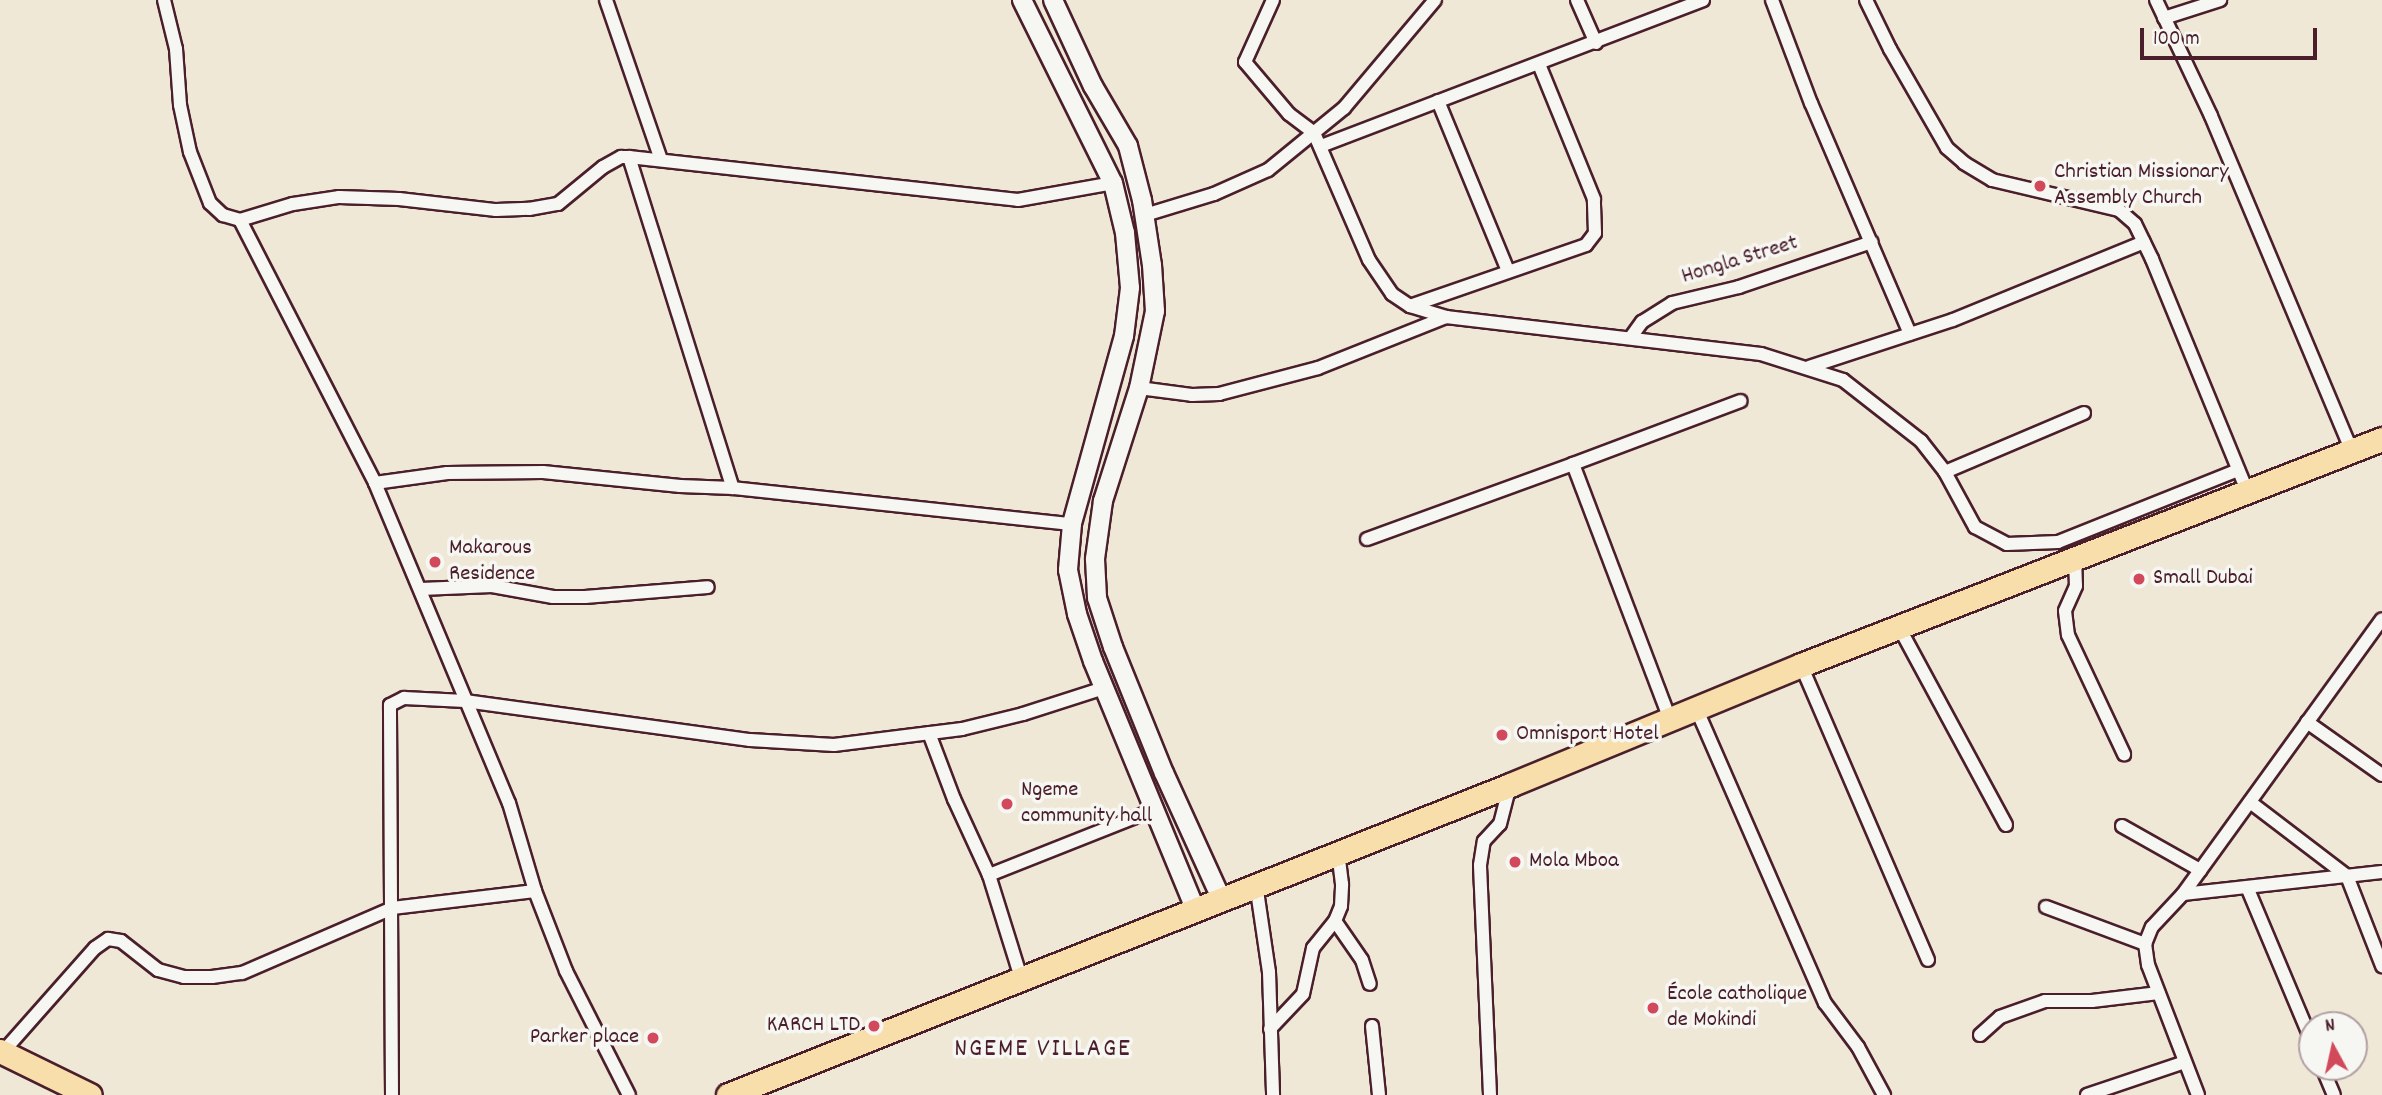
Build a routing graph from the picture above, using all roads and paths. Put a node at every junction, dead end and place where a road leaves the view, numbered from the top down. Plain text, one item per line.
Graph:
1 (164, 0) edge
2 (606, 0) edge
3 (1022, 0) edge
4 (1053, 0) edge
5 (1273, 0) edge
6 (1434, 0) edge
7 (1577, 0) edge
8 (1703, 0) edge
9 (1772, 0) edge
10 (1866, 0) edge
11 (2157, 0) edge
12 (2220, 0) edge
13 (2164, 18) junction
14 (1596, 43) junction
15 (1539, 64) junction
16 (1438, 101) junction
17 (1314, 133) junction
18 (1321, 146) junction
19 (629, 157) junction
20 (661, 160) junction
21 (1113, 183) junction
22 (1145, 215) junction
23 (240, 220) junction
24 (1872, 242) junction
25 (2144, 242) junction
26 (1508, 271) junction
27 (1410, 306) junction
28 (1446, 317) junction
29 (1910, 334) junction
30 (1631, 338) junction
31 (1810, 367) junction
32 (1139, 388) junction
33 (1741, 401) dead end
34 (2084, 413) dead end
35 (2382, 439) edge
36 (2352, 452) junction
37 (1573, 464) junction
38 (1945, 472) junction
39 (2242, 480) junction
40 (375, 483) junction
41 (733, 488) junction
42 (1072, 524) junction
43 (1367, 539) dead end
44 (2075, 558) junction
45 (708, 587) dead end
46 (421, 589) junction
47 (2382, 618) edge
48 (1899, 626) junction
49 (1801, 665) junction
50 (1104, 688) junction
51 (465, 701) junction
52 (1696, 708) junction
53 (1670, 719) junction
54 (2307, 722) junction
55 (929, 733) junction
56 (2124, 754) dead end
57 (2382, 775) edge
58 (1510, 785) junction
59 (2250, 802) junction
60 (1153, 810) junction
61 (2006, 825) dead end
62 (2122, 826) dead end
63 (1338, 852) junction
64 (2200, 870) junction
65 (2382, 872) edge
66 (989, 875) junction
67 (2347, 876) junction
68 (1256, 884) junction
69 (2247, 887) junction
70 (535, 891) junction
71 (2183, 894) junction
72 (1221, 898) junction
73 (2046, 907) dead end
74 (392, 908) junction
75 (1195, 909) junction
76 (1335, 921) junction
77 (2145, 944) junction
78 (1928, 960) dead end
79 (2382, 966) edge
80 (1021, 978) junction
81 (1370, 984) dead end
82 (2158, 993) junction
83 (2299, 1011) edge
84 (1372, 1026) dead end
85 (1270, 1029) junction
86 (1980, 1035) dead end
87 (1, 1052) edge
88 (2185, 1062) junction
89 (90, 1095) edge
90 (392, 1095) edge
91 (629, 1095) edge
92 (727, 1095) edge
93 (1273, 1095) edge
94 (1380, 1095) edge
95 (1490, 1095) edge
96 (1884, 1095) edge
97 (2087, 1095) edge
98 (2198, 1095) edge

1 - 23 street
2 - 20 street
3 - 21 main road
4 - 22 main road
5 - 17 street
6 - 17 street
7 - 14 street
8 - 14 street
9 - 24 street
10 - 25 street
11 - 13 street
12 - 13 street
13 - 36 street
14 - 15 street
15 - 16 street
15 - 26 street
16 - 18 street
16 - 26 street
17 - 18 street
17 - 22 street
18 - 27 street
19 - 20 street
19 - 23 street
19 - 41 street
20 - 21 street
21 - 42 main road
22 - 32 main road
23 - 40 street
24 - 29 street
24 - 30 street, Hongla Street
25 - 29 street
25 - 39 street
26 - 27 street
27 - 28 street
28 - 30 street
28 - 32 street
29 - 31 street
30 - 31 street
31 - 38 street
32 - 72 main road
33 - 37 street
34 - 38 street
35 - 36 highway
36 - 39 highway
37 - 43 street
37 - 53 street
38 - 39 street
39 - 44 highway
40 - 41 street
40 - 46 street
41 - 42 street
42 - 50 main road
44 - 48 highway
44 - 56 street
45 - 46 street
46 - 51 street
47 - 54 street
48 - 49 highway
48 - 61 street
49 - 52 highway
49 - 78 street
50 - 55 street
50 - 60 main road
51 - 55 street
51 - 70 street
51 - 74 street
52 - 53 highway
52 - 96 street
53 - 58 highway
54 - 57 street
54 - 59 street
55 - 66 street
58 - 63 highway
58 - 95 street
59 - 64 street
59 - 67 street
60 - 66 street
60 - 75 main road
62 - 64 street
63 - 68 highway
63 - 76 street
64 - 71 street
65 - 67 street
66 - 80 street
67 - 69 street
67 - 79 street
68 - 72 highway
68 - 85 street
69 - 71 street
69 - 83 street
70 - 74 street
70 - 91 street
71 - 77 street
72 - 75 highway
73 - 77 street
74 - 87 street
74 - 90 street
75 - 80 highway
76 - 81 street
76 - 85 street
77 - 82 street
80 - 92 highway
82 - 86 street
82 - 88 street
84 - 94 street
85 - 93 street
87 - 89 highway
88 - 97 street
88 - 98 street

